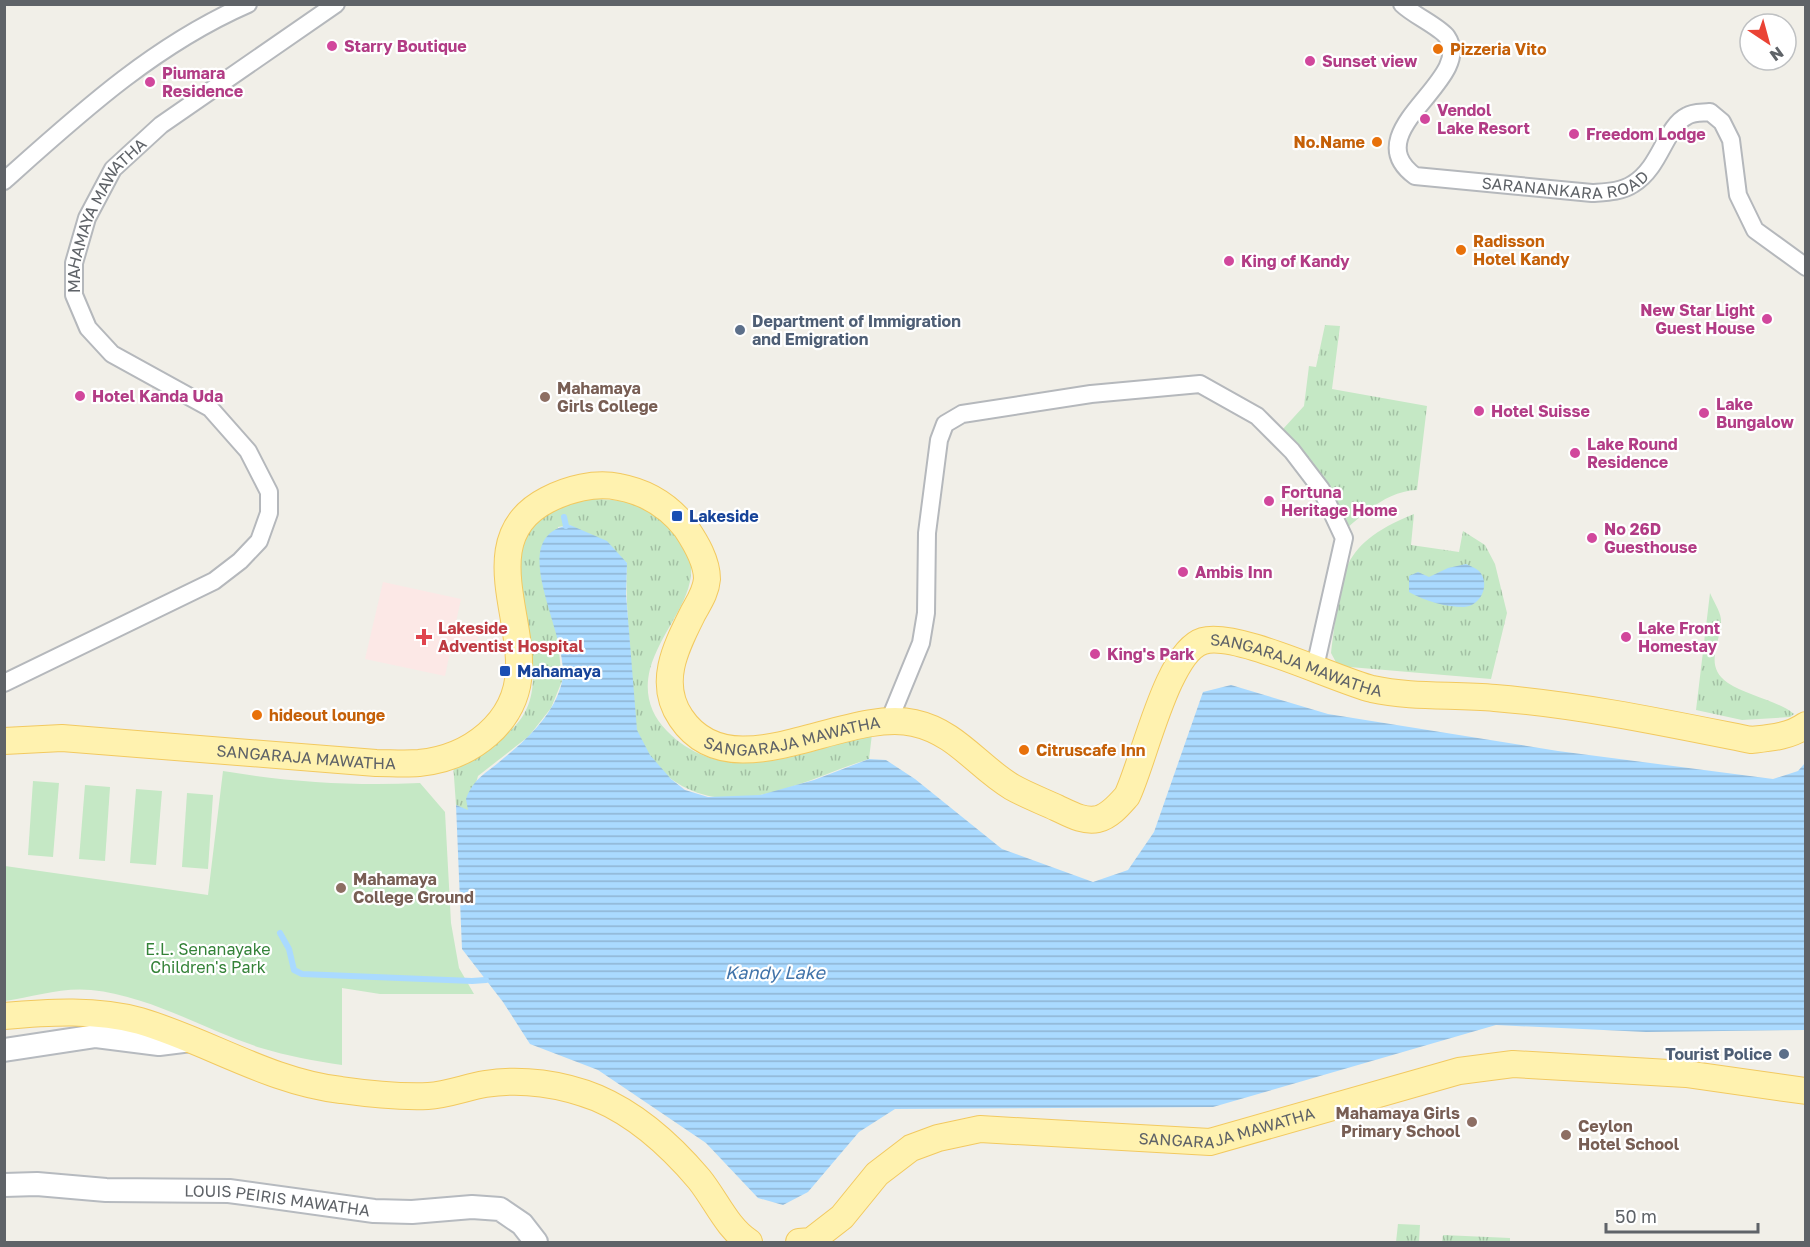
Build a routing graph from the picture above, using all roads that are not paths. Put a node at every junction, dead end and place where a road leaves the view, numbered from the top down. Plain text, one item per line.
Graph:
1 (248, 4) edge
2 (336, 4) edge
3 (1402, 4) edge
4 (4, 181) edge
5 (1806, 267) edge
6 (1315, 667) junction
7 (4, 683) edge
8 (889, 721) junction
9 (1806, 725) edge
10 (4, 741) edge
11 (4, 1016) edge
12 (191, 1040) junction
13 (4, 1050) edge
14 (1806, 1091) edge
15 (4, 1185) edge
16 (536, 1242) edge
17 (750, 1242) edge
18 (799, 1242) edge

1 - 4 street
2 - 7 street, MAHAMAYA MAWATHA
3 - 5 street, SARANANKARA ROAD
6 - 8 main road, SANGARAJA MAWATHA
6 - 8 street
6 - 9 main road, SANGARAJA MAWATHA
8 - 10 main road, SANGARAJA MAWATHA
11 - 12 main road
12 - 13 main road
12 - 17 main road
14 - 18 main road, SANGARAJA MAWATHA
15 - 16 main road, LOUIS PEIRIS MAWATHA

